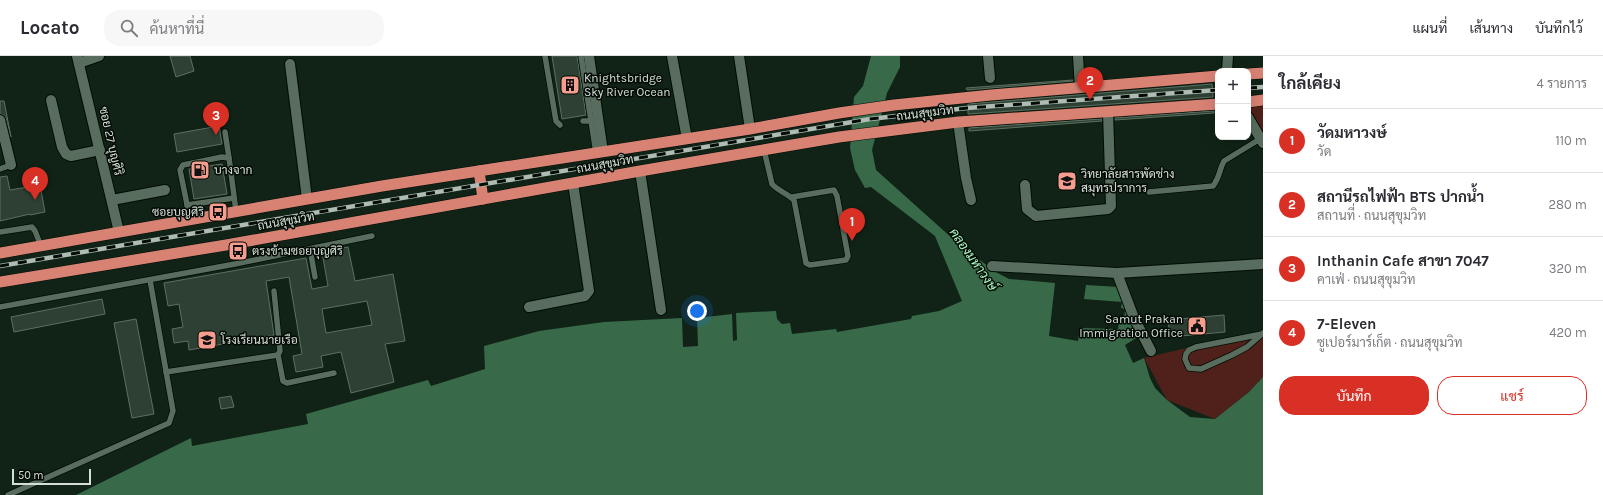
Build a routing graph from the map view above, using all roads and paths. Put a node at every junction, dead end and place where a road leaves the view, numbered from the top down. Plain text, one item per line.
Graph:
1 (98, 56) edge
2 (545, 56) edge
3 (581, 56) edge
4 (589, 56) edge
5 (672, 56) edge
6 (739, 56) edge
7 (988, 56) edge
8 (1078, 56) edge
9 (1228, 56) edge
10 (78, 59) edge
11 (290, 64) dead end
12 (1227, 68) edge
13 (1263, 73) edge
14 (1251, 74) edge
15 (1215, 76) edge
16 (990, 78) dead end
17 (1080, 88) junction
18 (51, 100) dead end
19 (1263, 100) edge
20 (1251, 102) edge
21 (1215, 104) edge
22 (1108, 112) junction
23 (0, 120) edge
24 (583, 121) dead end
25 (591, 121) junction
26 (958, 122) junction
27 (1251, 122) edge
28 (560, 125) dead end
29 (750, 129) junction
30 (225, 132) dead end
31 (688, 139) junction
32 (1262, 141) edge
33 (100, 150) junction
34 (764, 150) junction
35 (600, 153) junction
36 (229, 158) junction
37 (11, 165) joint
38 (0, 169) edge
39 (478, 171) junction
40 (640, 171) junction
41 (573, 183) junction
42 (1025, 186) dead end
43 (165, 190) dead end
44 (1149, 192) dead end
45 (792, 197) junction
46 (234, 198) junction
47 (307, 199) junction
48 (484, 199) junction
49 (112, 200) junction
50 (971, 200) dead end
51 (187, 205) junction
52 (236, 212) junction
53 (190, 220) junction
54 (0, 232) edge
55 (119, 232) junction
56 (372, 236) dead end
57 (41, 246) junction
58 (310, 249) junction
59 (0, 253) edge
60 (1263, 264) edge
61 (992, 266) dead end
62 (1117, 273) junction
63 (315, 277) dead end
64 (150, 280) junction
65 (0, 282) edge
66 (274, 291) dead end
67 (0, 307) edge
68 (529, 307) dead end
69 (660, 310) dead end
70 (1263, 333) edge
71 (1151, 351) dead end
72 (278, 355) junction
73 (166, 372) junction
74 (334, 373) dead end
75 (8, 495) edge

1 - 10 street
2 - 28 lane
3 - 25 lane
4 - 35 street
5 - 31 street
6 - 29 street
7 - 16 street
8 - 17 street
9 - 12 street
10 - 33 street, ซอย 27 บุญศิริ
11 - 47 street
13 - 14 highway
15 - 17 highway, ถนนสุขุมวิท
17 - 29 highway, ถนนสุขุมวิท
18 - 33 street
19 - 20 highway
21 - 22 highway, ถนนสุขุมวิท
22 - 26 highway, ถนนสุขุมวิท
22 - 42 street
23 - 37 street
24 - 25 lane
25 - 35 lane
26 - 34 highway, ถนนสุขุมวิท
26 - 50 street
27 - 32 street
29 - 31 highway, ถนนสุขุมวิท
30 - 36 lane
31 - 35 highway, ถนนสุขุมวิท
32 - 44 lane
33 - 49 street, ซอย 27 บุญศิริ
34 - 40 highway, ถนนสุขุมวิท
34 - 45 lane
35 - 39 highway, ถนนสุขุมวิท
36 - 46 lane
36 - 51 lane
37 - 38 lane
39 - 47 highway, ถนนสุขุมวิท
39 - 48 highway
40 - 41 highway, ถนนสุขุมวิท
40 - 69 street
41 - 48 highway, ถนนสุขุมวิท
41 - 68 street
43 - 49 street
45 - 45 lane
46 - 51 lane
46 - 52 lane
47 - 52 highway, ถนนสุขุมวิท
48 - 65 highway, ถนนสุขุมวิท
49 - 55 street, ซอย 27 บุญศิริ
51 - 53 lane
52 - 53 highway, ถนนสุขุมวิท
53 - 55 highway, ถนนสุขุมวิท
54 - 57 lane
55 - 57 highway, ถนนสุขุมวิท
56 - 58 lane
57 - 59 highway, ถนนสุขุมวิท
58 - 63 lane
58 - 64 lane
60 - 62 street
61 - 62 street
62 - 71 street
64 - 67 lane
64 - 73 lane
66 - 72 lane
70 - 70 lane
72 - 73 lane
72 - 74 lane
73 - 75 lane

